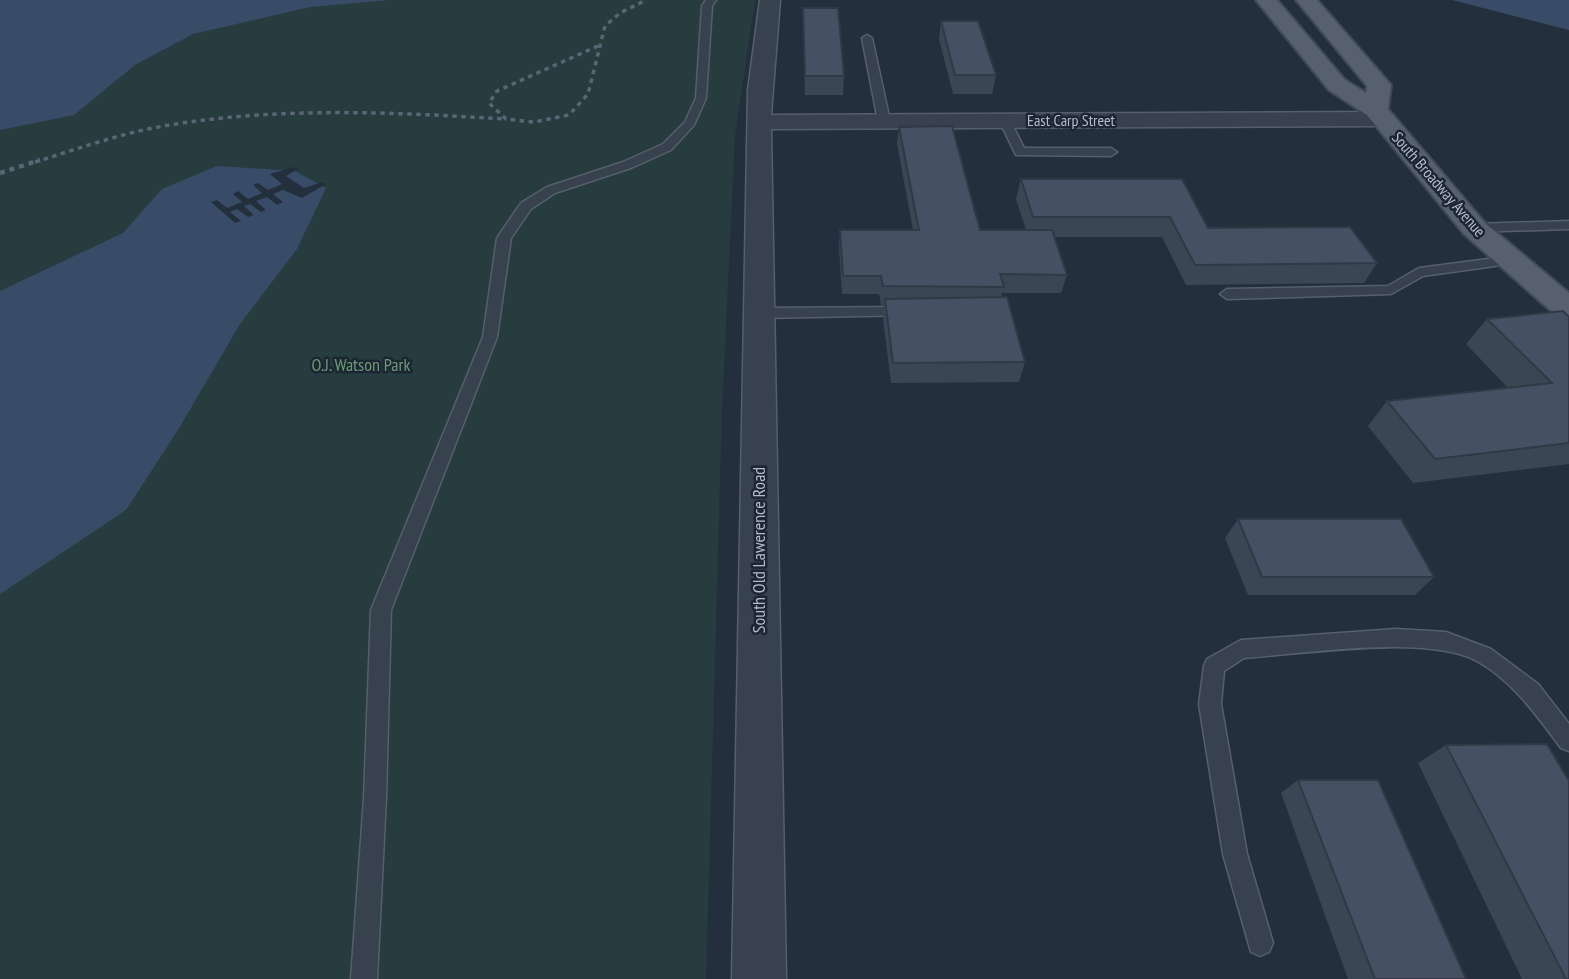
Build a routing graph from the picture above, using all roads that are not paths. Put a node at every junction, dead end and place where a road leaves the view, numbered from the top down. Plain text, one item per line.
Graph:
1 (712, 0) edge
2 (770, 0) edge
3 (1266, 0) edge
4 (1313, 8) edge
5 (867, 38) dead end
6 (1380, 114) junction
7 (1005, 120) junction
8 (884, 121) junction
9 (759, 122) junction
10 (1111, 152) dead end
11 (1569, 225) edge
12 (1474, 229) junction
13 (1511, 260) junction
14 (1227, 294) dead end
15 (1569, 310) edge
16 (928, 312) edge
17 (757, 313) junction
18 (1561, 718) edge
19 (1569, 741) edge
20 (1260, 943) dead end
21 (364, 979) edge
22 (759, 979) edge

1 - 21 lane
2 - 9 street, South Old Lawerence Road
3 - 6 main road, South Broadway Avenue
4 - 6 main road
5 - 8 lane
6 - 7 street, East Carp Street
6 - 12 main road, South Broadway Avenue
7 - 8 street, East Carp Street
7 - 10 lane
8 - 9 street, East Carp Street
9 - 17 street, South Old Lawerence Road
11 - 12 lane
12 - 13 main road, South Broadway Avenue
13 - 14 lane
13 - 15 main road, South Broadway Avenue
16 - 17 lane
17 - 22 street, South Old Lawerence Road
18 - 19 lane
18 - 20 lane

